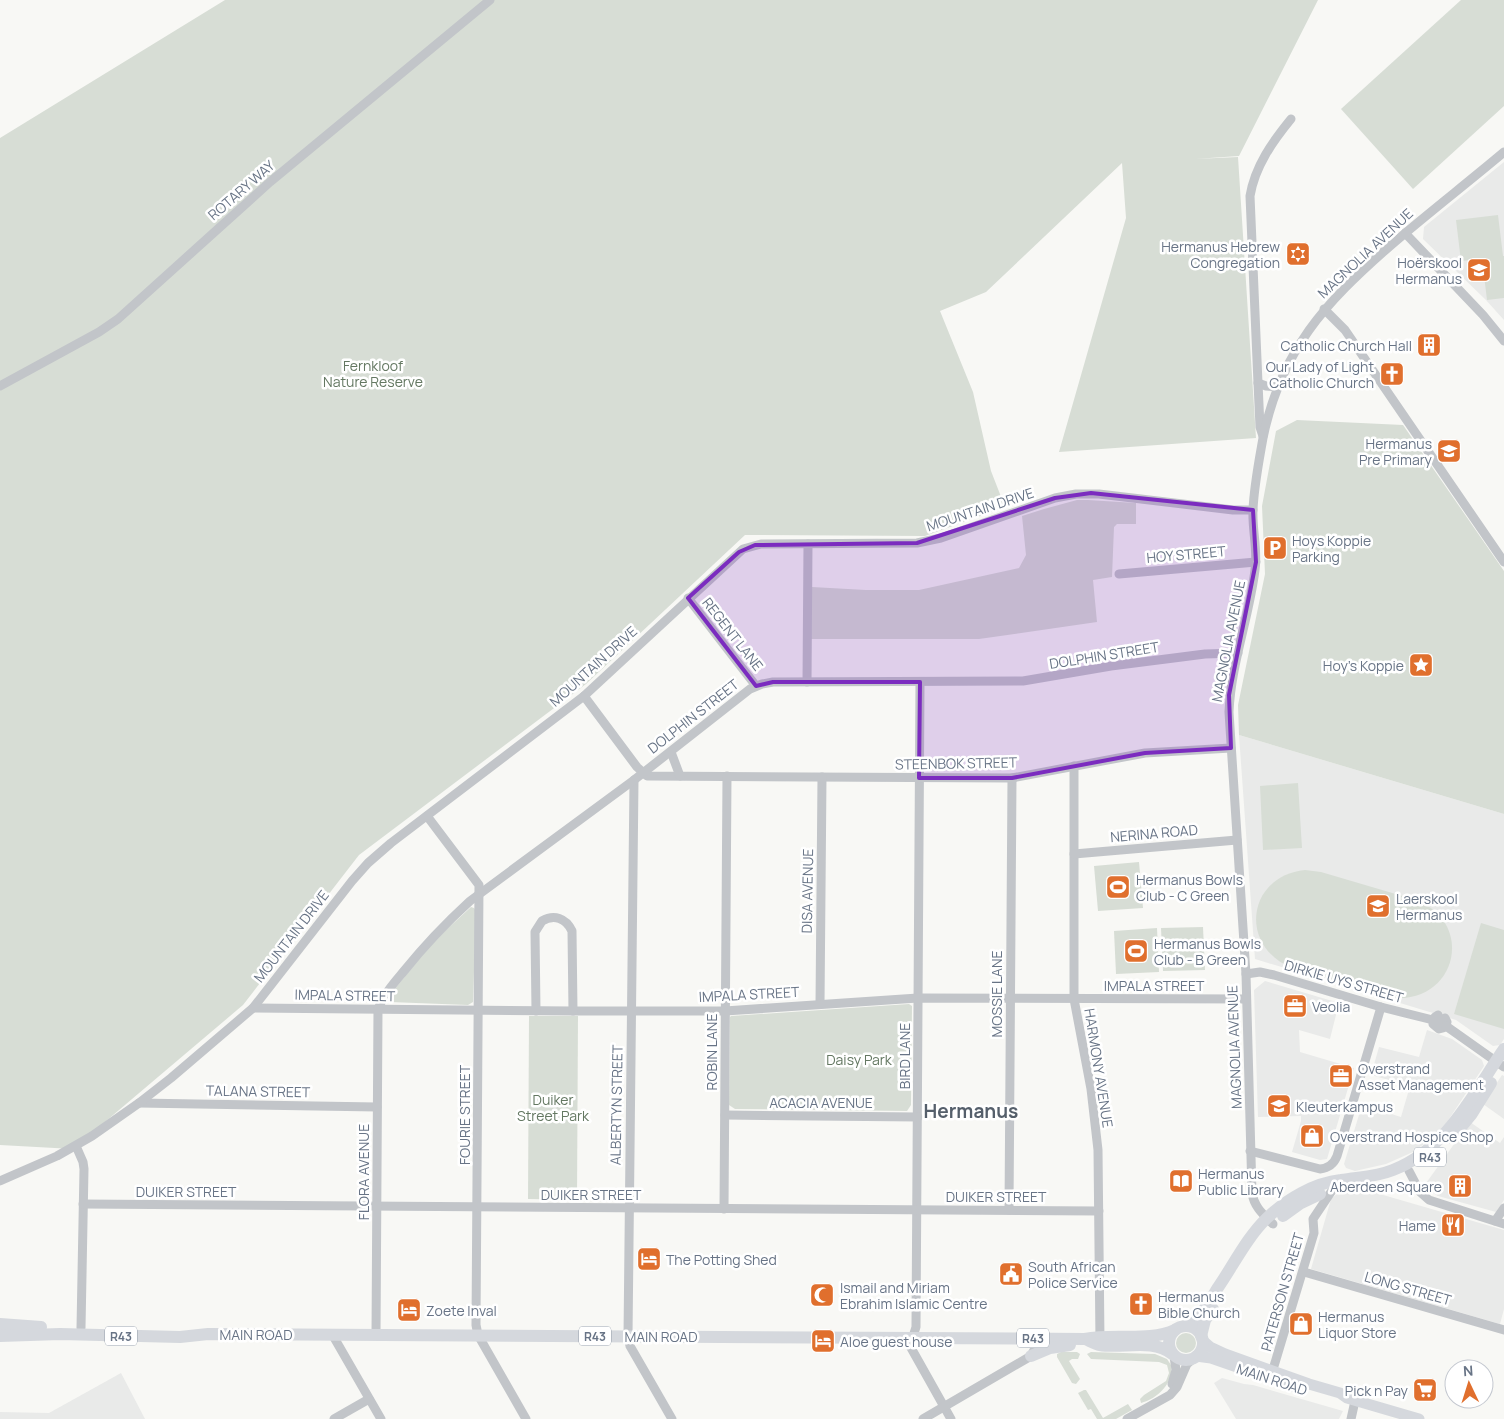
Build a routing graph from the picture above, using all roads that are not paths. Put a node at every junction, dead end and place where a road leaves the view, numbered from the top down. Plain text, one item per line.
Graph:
1 (490, 0) edge
2 (1292, 118) dead end
3 (1504, 152) edge
4 (1405, 233) junction
5 (1324, 309) junction
6 (1504, 341) edge
7 (1258, 383) junction
8 (0, 386) edge
9 (1278, 387) junction
10 (1263, 439) junction
11 (1253, 510) junction
12 (808, 544) junction
13 (1256, 562) junction
14 (1504, 562) edge
15 (1119, 574) dead end
16 (688, 598) junction
17 (1238, 653) junction
18 (807, 682) junction
19 (920, 682) junction
20 (756, 686) junction
21 (584, 696) junction
22 (1231, 748) junction
23 (670, 752) junction
24 (1074, 766) junction
25 (643, 773) junction
26 (680, 776) junction
27 (727, 776) junction
28 (822, 777) junction
29 (920, 778) junction
30 (1012, 778) junction
31 (634, 780) junction
32 (427, 816) junction
33 (1237, 840) junction
34 (1074, 854) junction
35 (479, 895) junction
36 (1246, 974) junction
37 (918, 998) junction
38 (1010, 998) junction
39 (1074, 999) junction
40 (1246, 999) junction
41 (820, 1004) junction
42 (1381, 1007) junction
43 (253, 1008) junction
44 (378, 1009) junction
45 (478, 1010) junction
46 (725, 1010) junction
47 (536, 1011) junction
48 (573, 1011) junction
49 (630, 1011) junction
50 (1504, 1049) edge
51 (1502, 1064) edge
52 (139, 1103) junction
53 (377, 1107) junction
54 (725, 1115) junction
55 (918, 1116) junction
56 (76, 1146) junction
57 (1250, 1151) junction
58 (1409, 1171) junction
59 (0, 1181) edge
60 (1333, 1189) junction
61 (83, 1204) junction
62 (377, 1206) junction
63 (477, 1207) junction
64 (628, 1208) junction
65 (724, 1208) junction
66 (1504, 1208) edge
67 (917, 1210) junction
68 (1009, 1210) junction
69 (1099, 1211) junction
70 (1270, 1221) junction
71 (1500, 1222) edge
72 (1304, 1272) junction
73 (0, 1324) edge
74 (81, 1328) junction
75 (1180, 1328) junction
76 (1504, 1330) edge
77 (208, 1334) junction
78 (332, 1334) junction
79 (376, 1334) junction
80 (478, 1335) junction
81 (0, 1336) edge
82 (628, 1336) junction
83 (913, 1338) junction
84 (1034, 1338) junction
85 (1202, 1338) junction
86 (1100, 1340) junction
87 (1173, 1355) junction
88 (1031, 1356) junction
89 (1195, 1357) junction
90 (1271, 1375) junction
91 (370, 1399) junction
92 (1351, 1400) junction
93 (1157, 1401) junction
94 (944, 1407) junction
95 (1350, 1417) edge
96 (334, 1419) edge
97 (381, 1419) edge
98 (526, 1419) edge
99 (672, 1419) edge
100 (923, 1419) edge
101 (951, 1419) edge
102 (1126, 1419) edge
103 (1419, 1419) edge

1 - 8 street, ROTARY WAY
2 - 7 street
3 - 4 street, MAGNOLIA AVENUE
4 - 5 street, MAGNOLIA AVENUE
4 - 6 street
5 - 9 street, MAGNOLIA AVENUE
5 - 14 street
7 - 9 street
7 - 10 street
9 - 10 street, MAGNOLIA AVENUE
10 - 11 street, MAGNOLIA AVENUE
11 - 12 street, MOUNTAIN DRIVE
11 - 13 street, MAGNOLIA AVENUE
12 - 16 street, MOUNTAIN DRIVE
12 - 18 street
13 - 15 street, HOY STREET
13 - 17 street, MAGNOLIA AVENUE
16 - 20 street, REGENT LANE
16 - 21 street, MOUNTAIN DRIVE
17 - 19 street, DOLPHIN STREET
17 - 22 street, MAGNOLIA AVENUE
18 - 19 street, DOLPHIN STREET
18 - 20 street, DOLPHIN STREET
19 - 29 street, BIRD LANE
20 - 23 street, DOLPHIN STREET
21 - 25 street
21 - 32 street, MOUNTAIN DRIVE
22 - 24 street, STEENBOK STREET
22 - 33 street, MAGNOLIA AVENUE
23 - 25 street, DOLPHIN STREET
23 - 26 street
24 - 30 street, STEENBOK STREET
24 - 34 street, HARMONY AVENUE
25 - 26 street, STEENBOK STREET
25 - 31 street, DOLPHIN STREET
26 - 27 street, STEENBOK STREET
27 - 28 street, STEENBOK STREET
27 - 46 street, ROBIN LANE
28 - 29 street, STEENBOK STREET
28 - 41 street, DISA AVENUE
29 - 30 street, STEENBOK STREET
29 - 37 street, BIRD LANE
30 - 38 street, MOSSIE LANE
31 - 35 street, DOLPHIN STREET
31 - 49 street, ALBERTYN STREET
32 - 35 street, FOURIE STREET
32 - 43 street, MOUNTAIN DRIVE
33 - 34 street, NERINA ROAD
33 - 36 street, MAGNOLIA AVENUE
34 - 39 street, HARMONY AVENUE
35 - 44 street, DOLPHIN STREET
35 - 45 street, FOURIE STREET
36 - 40 street, MAGNOLIA AVENUE
36 - 42 street, DIRKIE UYS STREET
37 - 38 street, IMPALA STREET
37 - 41 street, IMPALA STREET
37 - 55 street, BIRD LANE
38 - 39 street, IMPALA STREET
38 - 68 street, MOSSIE LANE
39 - 40 street, IMPALA STREET
39 - 69 street, HARMONY AVENUE
40 - 57 street, MAGNOLIA AVENUE
41 - 46 street, IMPALA STREET
42 - 51 street, DIRKIE UYS STREET
42 - 57 street
43 - 44 street, IMPALA STREET
43 - 52 street, MOUNTAIN DRIVE
44 - 45 street, IMPALA STREET
44 - 53 street, FLORA AVENUE
45 - 47 street, IMPALA STREET
45 - 63 street, FOURIE STREET
46 - 49 street, IMPALA STREET
46 - 54 street, ROBIN LANE
47 - 48 street, IMPALA STREET
47 - 48 street
48 - 49 street, IMPALA STREET
49 - 64 street, ALBERTYN STREET
50 - 51 main road, R43
51 - 58 main road, R43
51 - 70 main road, R43
52 - 53 street, TALANA STREET
52 - 56 street, MOUNTAIN DRIVE
53 - 62 street, FLORA AVENUE
54 - 55 street, ACACIA AVENUE
54 - 65 street, ROBIN LANE
55 - 67 street, BIRD LANE
56 - 59 street, MOUNTAIN DRIVE
56 - 61 street
57 - 70 street, MAGNOLIA AVENUE
58 - 60 main road, R43
58 - 71 street
60 - 70 main road, R43
60 - 72 street, PATERSON STREET
61 - 62 street, DUIKER STREET
61 - 74 street
62 - 63 street, DUIKER STREET
62 - 79 street, FLORA AVENUE
63 - 64 street, DUIKER STREET
63 - 80 street, FOURIE STREET
64 - 65 street, DUIKER STREET
64 - 82 street, ALBERTYN STREET
65 - 67 street, DUIKER STREET
66 - 71 street
67 - 68 street, DUIKER STREET
67 - 83 street, BIRD LANE
68 - 69 street, DUIKER STREET
69 - 86 street, HARMONY AVENUE
70 - 75 main road, R43
70 - 85 main road, R43
72 - 76 street, LONG STREET
72 - 90 street, PATERSON STREET
73 - 74 main road, MAIN ROAD / R43
74 - 77 main road, MAIN ROAD / R43
75 - 85 main road, MAIN ROAD
75 - 86 main road, MAIN ROAD / R43
75 - 87 main road
77 - 78 main road, MAIN ROAD / R43
77 - 81 main road, MAIN ROAD / R43
78 - 79 main road, MAIN ROAD / R43
78 - 91 street
79 - 80 main road, MAIN ROAD / R43
80 - 82 main road, MAIN ROAD / R43
80 - 98 street, FOURIE STREET
82 - 83 main road, MAIN ROAD / R43
82 - 99 street, ALBERTYN STREET
83 - 84 main road, MAIN ROAD / R43
83 - 94 street, BIRD LANE
84 - 86 main road, MAIN ROAD / R43
84 - 88 street
85 - 89 main road, R43
85 - 90 main road, MAIN ROAD
86 - 87 main road, MAIN ROAD / R43
86 - 88 main road
87 - 89 main road, MAIN ROAD / R43
87 - 93 street
88 - 94 street
89 - 90 main road, MAIN ROAD
89 - 93 street
90 - 92 main road, MAIN ROAD
91 - 96 street
91 - 97 street
92 - 95 street
92 - 103 main road, MAIN ROAD
93 - 102 street
94 - 100 street
94 - 101 street, BIRD LANE

